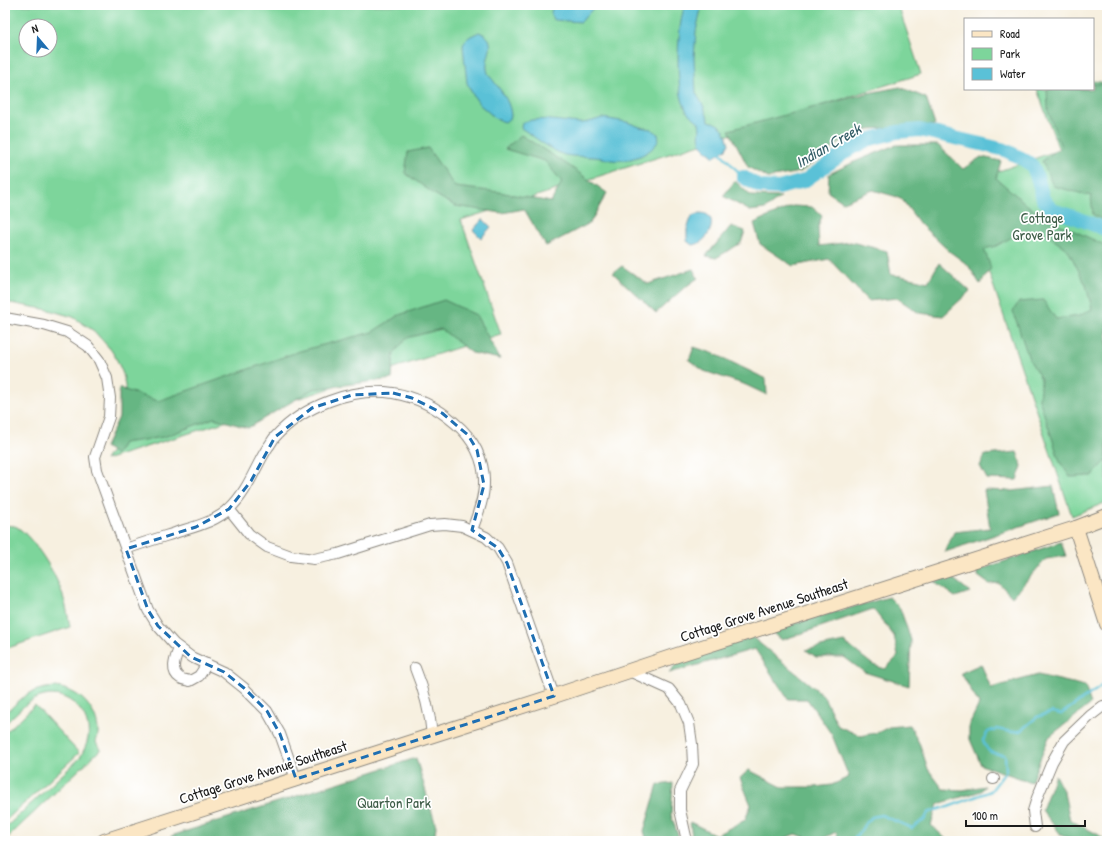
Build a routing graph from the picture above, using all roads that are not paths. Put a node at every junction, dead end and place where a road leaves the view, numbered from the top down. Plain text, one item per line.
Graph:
1 (5, 318) edge
2 (229, 509) junction
3 (1107, 516) edge
4 (1076, 528) junction
5 (472, 530) junction
6 (126, 548) junction
7 (1107, 624) edge
8 (179, 648) junction
9 (207, 664) junction
10 (415, 668) dead end
11 (629, 671) junction
12 (554, 696) junction
13 (1107, 705) edge
14 (432, 735) junction
15 (296, 779) junction
16 (1034, 827) dead end
17 (104, 841) edge
18 (687, 841) edge

1 - 6 street
2 - 5 street
2 - 5 street
2 - 6 street
3 - 4 main road, Cottage Grove Avenue Southeast
4 - 7 main road
4 - 11 main road, Cottage Grove Avenue Southeast
5 - 12 street
6 - 8 street
8 - 9 street
8 - 9 street
9 - 15 street
10 - 14 street
11 - 12 main road, Cottage Grove Avenue Southeast
11 - 18 street
12 - 14 main road, Cottage Grove Avenue Southeast
13 - 16 street
14 - 15 main road, Cottage Grove Avenue Southeast
15 - 17 main road, Cottage Grove Avenue Southeast

